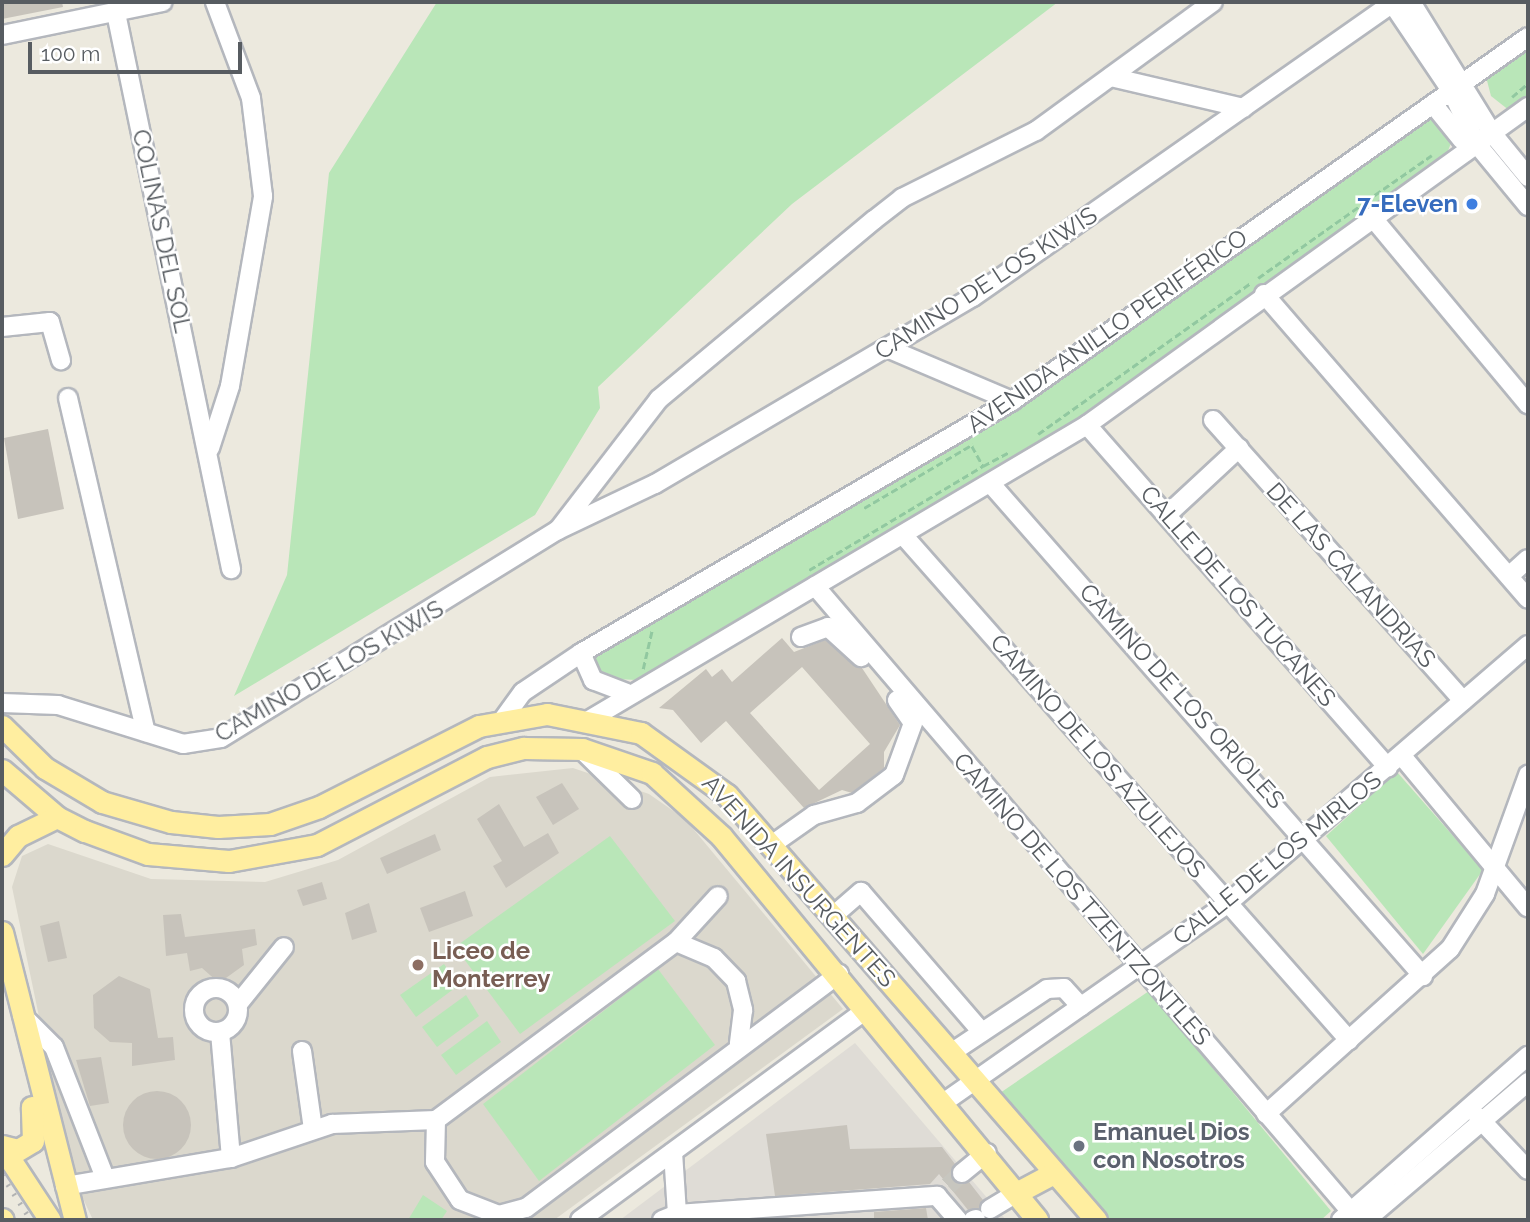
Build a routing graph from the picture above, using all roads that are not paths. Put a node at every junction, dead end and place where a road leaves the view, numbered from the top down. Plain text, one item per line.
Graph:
1 (163, 2) edge
2 (215, 2) edge
3 (1213, 2) edge
4 (1393, 2) edge
5 (1411, 2) edge
6 (116, 13) junction
7 (2, 35) edge
8 (1528, 37) edge
9 (1111, 77) junction
10 (1463, 83) junction
11 (1433, 104) junction
12 (1528, 107) edge
13 (1243, 108) junction
14 (1499, 128) junction
15 (1471, 147) junction
16 (1528, 177) edge
17 (1528, 206) edge
18 (1372, 217) junction
19 (1264, 294) junction
20 (2, 327) edge
21 (887, 348) junction
22 (61, 360) dead end
23 (194, 384) junction
24 (230, 386) junction
25 (68, 398) dead end
26 (1012, 401) junction
27 (1528, 404) edge
28 (1213, 420) dead end
29 (1087, 425) junction
30 (210, 448) junction
31 (1239, 449) junction
32 (991, 484) junction
33 (1168, 513) junction
34 (558, 530) junction
35 (903, 535) junction
36 (1528, 559) edge
37 (231, 569) dead end
38 (1509, 576) junction
39 (815, 586) junction
40 (1528, 599) edge
41 (801, 637) dead end
42 (1528, 645) edge
43 (581, 653) junction
44 (627, 693) junction
45 (1463, 701) junction
46 (2, 703) edge
47 (589, 720) junction
48 (501, 722) junction
49 (2, 726) edge
50 (146, 732) junction
51 (582, 749) junction
52 (1402, 756) junction
53 (1388, 768) junction
54 (2, 770) edge
55 (1528, 775) edge
56 (632, 799) dead end
57 (57, 817) junction
58 (1307, 836) junction
59 (770, 846) junction
60 (2, 855) edge
61 (1495, 861) junction
62 (718, 895) dead end
63 (1227, 904) junction
64 (1528, 908) edge
65 (833, 916) junction
66 (2, 932) edge
67 (676, 942) junction
68 (284, 947) dead end
69 (1140, 966) junction
70 (839, 974) junction
71 (1423, 976) junction
72 (2, 979) edge
73 (238, 1004) junction
74 (1081, 1007) junction
75 (865, 1011) junction
76 (22, 1015) junction
77 (220, 1032) junction
78 (982, 1032) junction
79 (1349, 1040) junction
80 (739, 1044) junction
81 (302, 1051) dead end
82 (951, 1053) junction
83 (1528, 1056) edge
84 (974, 1081) junction
85 (1528, 1082) edge
86 (943, 1103) junction
87 (1471, 1109) junction
88 (1266, 1114) junction
89 (436, 1120) junction
90 (1484, 1123) junction
91 (1013, 1126) junction
92 (313, 1129) junction
93 (2, 1146) edge
94 (673, 1152) junction
95 (987, 1153) junction
96 (230, 1157) junction
97 (1528, 1170) edge
98 (962, 1173) tunnel mouth
99 (1053, 1173) junction
100 (105, 1178) junction
101 (65, 1186) junction
102 (1018, 1192) junction
103 (670, 1217) edge
104 (974, 1217) edge
105 (1354, 1218) edge
106 (50, 1220) edge
107 (75, 1220) edge
108 (580, 1220) edge
109 (1037, 1220) edge
110 (1096, 1220) edge

1 - 6 street
2 - 24 street
3 - 9 street, CAMINO DE LOS KIWIS
4 - 10 street
4 - 13 street, CAMINO DE LOS KIWIS
5 - 10 street
6 - 7 street
6 - 23 street, COLINAS DEL SOL
8 - 10 street, AVENIDA ANILLO PERIFÉRICO
9 - 13 street
9 - 34 street, CAMINO DE LOS KIWIS
10 - 11 street, AVENIDA ANILLO PERIFÉRICO
10 - 14 street
10 - 15 street
11 - 15 street
11 - 26 street, AVENIDA ANILLO PERIFÉRICO
12 - 14 street
13 - 21 street, CAMINO DE LOS KIWIS
14 - 15 street
14 - 16 street
15 - 17 street
15 - 18 street
18 - 19 street
18 - 27 street
19 - 29 street
19 - 38 street
20 - 22 street
21 - 26 street
21 - 34 street, CAMINO DE LOS KIWIS
23 - 24 street
23 - 30 street, COLINAS DEL SOL
24 - 30 street
25 - 50 street
26 - 43 street, AVENIDA ANILLO PERIFÉRICO
28 - 31 street, DE LAS CALANDRIAS
29 - 32 street
29 - 33 street, CALLE DE LOS TUCANES
30 - 37 street, COLINAS DEL SOL
31 - 33 street
31 - 45 street, DE LAS CALANDRIAS
32 - 35 street
32 - 58 street, CAMINO DE LOS ORIOLES
33 - 53 street, CALLE DE LOS TUCANES
34 - 50 street, CAMINO DE LOS KIWIS
35 - 39 street
35 - 63 street, CAMINO DE LOS AZULEJOS
36 - 38 street
38 - 40 street
39 - 44 street
39 - 69 street, CAMINO DE LOS TZENTZONTLES
41 - 59 street
42 - 45 street, CALLE DE LOS MIRLOS
43 - 44 street
43 - 48 street, AVENIDA ANILLO PERIFÉRICO
44 - 47 street
45 - 52 street, CALLE DE LOS MIRLOS
46 - 50 street, CAMINO DE LOS KIWIS
47 - 48 main road, AVENIDA INSURGENTES
47 - 59 main road, AVENIDA INSURGENTES
48 - 49 main road, AVENIDA INSURGENTES
51 - 56 street
51 - 57 main road, AVENIDA INSURGENTES
51 - 70 main road, AVENIDA INSURGENTES
52 - 53 street, CALLE DE LOS MIRLOS
52 - 61 street
53 - 58 street, CALLE DE LOS MIRLOS
54 - 57 main road, AVENIDA INSURGENTES
55 - 61 street
57 - 60 main road
58 - 63 street, CALLE DE LOS MIRLOS
58 - 71 street, CAMINO DE LOS ORIOLES
59 - 65 main road, AVENIDA INSURGENTES
61 - 64 street
61 - 71 street
62 - 67 street
63 - 69 street, CALLE DE LOS MIRLOS
63 - 79 street, CAMINO DE LOS AZULEJOS
65 - 78 street
65 - 82 main road, AVENIDA INSURGENTES
66 - 76 main road
67 - 80 street
67 - 89 street
68 - 73 street
69 - 74 street, CALLE DE LOS MIRLOS
69 - 88 street, CAMINO DE LOS TZENTZONTLES
70 - 75 main road, AVENIDA INSURGENTES
70 - 80 street
71 - 79 street
72 - 93 main road
73 - 77 street
73 - 77 street
74 - 78 street
74 - 84 street, CALLE DE LOS MIRLOS
75 - 86 main road, AVENIDA INSURGENTES
75 - 94 street
76 - 100 street
76 - 101 main road
77 - 96 street
78 - 82 street
79 - 88 street
80 - 89 street
81 - 92 street
82 - 84 main road, AVENIDA INSURGENTES
83 - 87 street
84 - 86 street, CALLE DE LOS MIRLOS
84 - 91 main road, AVENIDA INSURGENTES
85 - 90 street
86 - 95 main road, AVENIDA INSURGENTES
87 - 90 street
87 - 105 street
88 - 105 street, CAMINO DE LOS TZENTZONTLES
89 - 92 street
90 - 97 street
90 - 105 street
91 - 95 main road
91 - 99 main road, AVENIDA INSURGENTES
92 - 96 street
93 - 106 main road
94 - 103 street
94 - 108 street
95 - 98 street
95 - 102 main road, AVENIDA INSURGENTES
96 - 100 street
99 - 102 main road
99 - 110 main road, AVENIDA INSURGENTES
100 - 101 street
101 - 107 main road
102 - 104 street
102 - 109 main road, AVENIDA INSURGENTES
103 - 104 street

